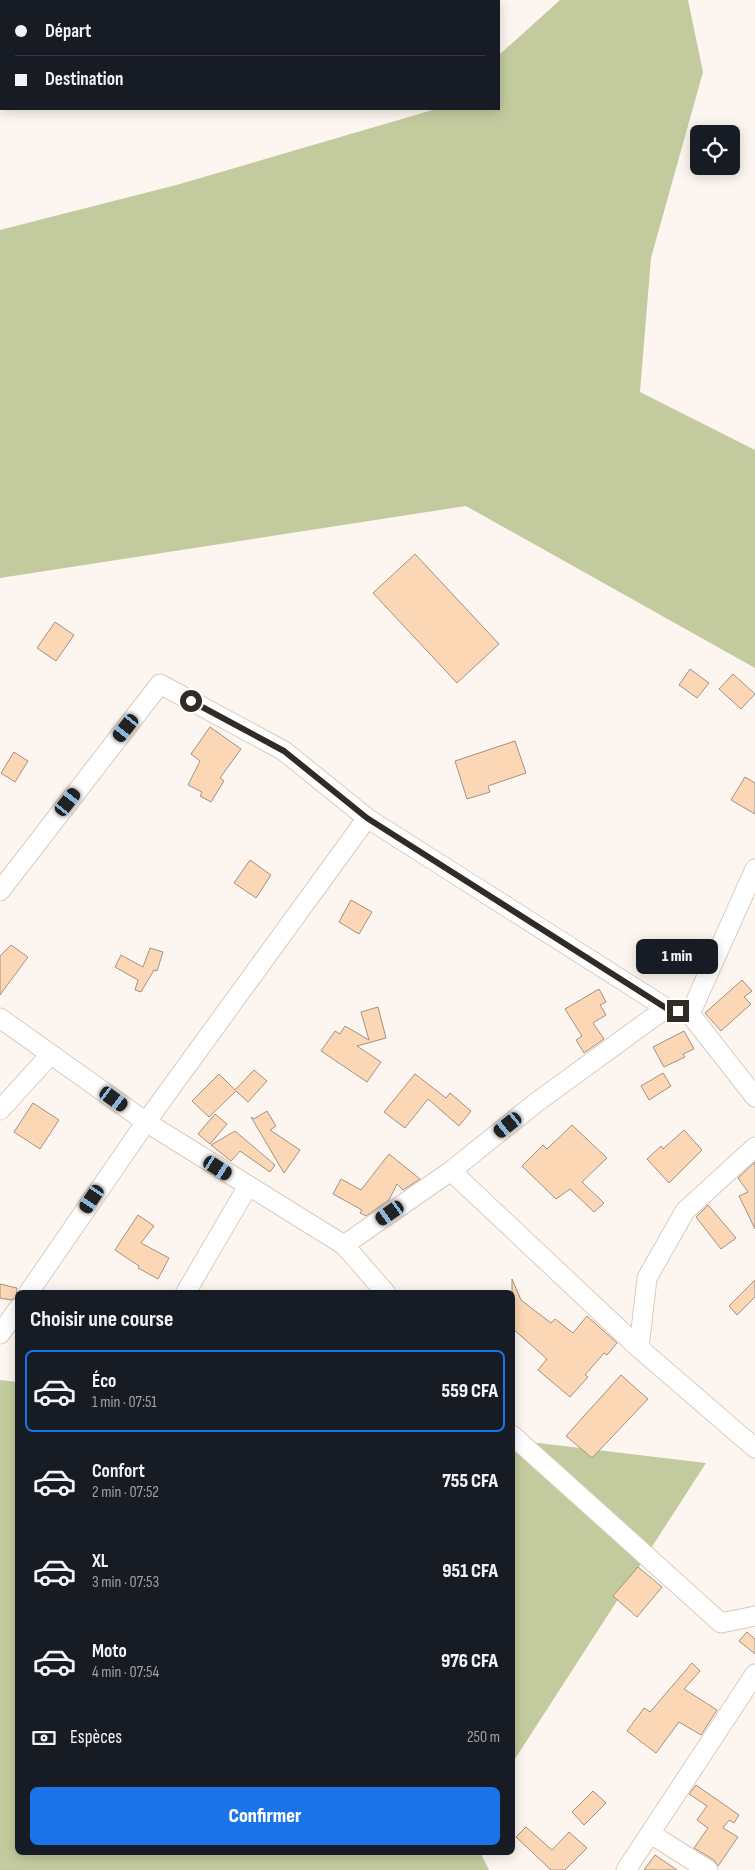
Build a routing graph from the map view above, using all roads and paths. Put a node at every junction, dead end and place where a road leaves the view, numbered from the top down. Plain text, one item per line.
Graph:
1 (367, 818) junction
2 (755, 869) edge
3 (0, 891) edge
4 (666, 1008) junction
5 (690, 1014) junction
6 (0, 1018) edge
7 (51, 1054) junction
8 (755, 1097) edge
9 (0, 1110) edge
10 (146, 1122) junction
11 (755, 1147) edge
12 (451, 1171) junction
13 (248, 1186) junction
14 (344, 1245) junction
15 (30, 1290) edge
16 (187, 1290) edge
17 (383, 1290) edge
18 (15, 1313) edge
19 (0, 1334) edge
20 (639, 1348) junction
21 (515, 1438) edge
22 (755, 1448) edge
23 (755, 1616) edge
24 (755, 1674) edge
25 (651, 1834) junction
26 (626, 1870) edge
27 (708, 1870) edge

1 - 3 street
1 - 4 street
1 - 10 street
2 - 5 street
4 - 5 street
4 - 12 street
5 - 8 street
6 - 7 street
7 - 9 street
7 - 10 street
10 - 13 street
10 - 15 street
11 - 20 street
12 - 14 street
12 - 20 street
13 - 14 street
13 - 16 street
14 - 17 street
18 - 19 street
20 - 22 street
21 - 23 street
24 - 25 street
25 - 26 street
25 - 27 street

